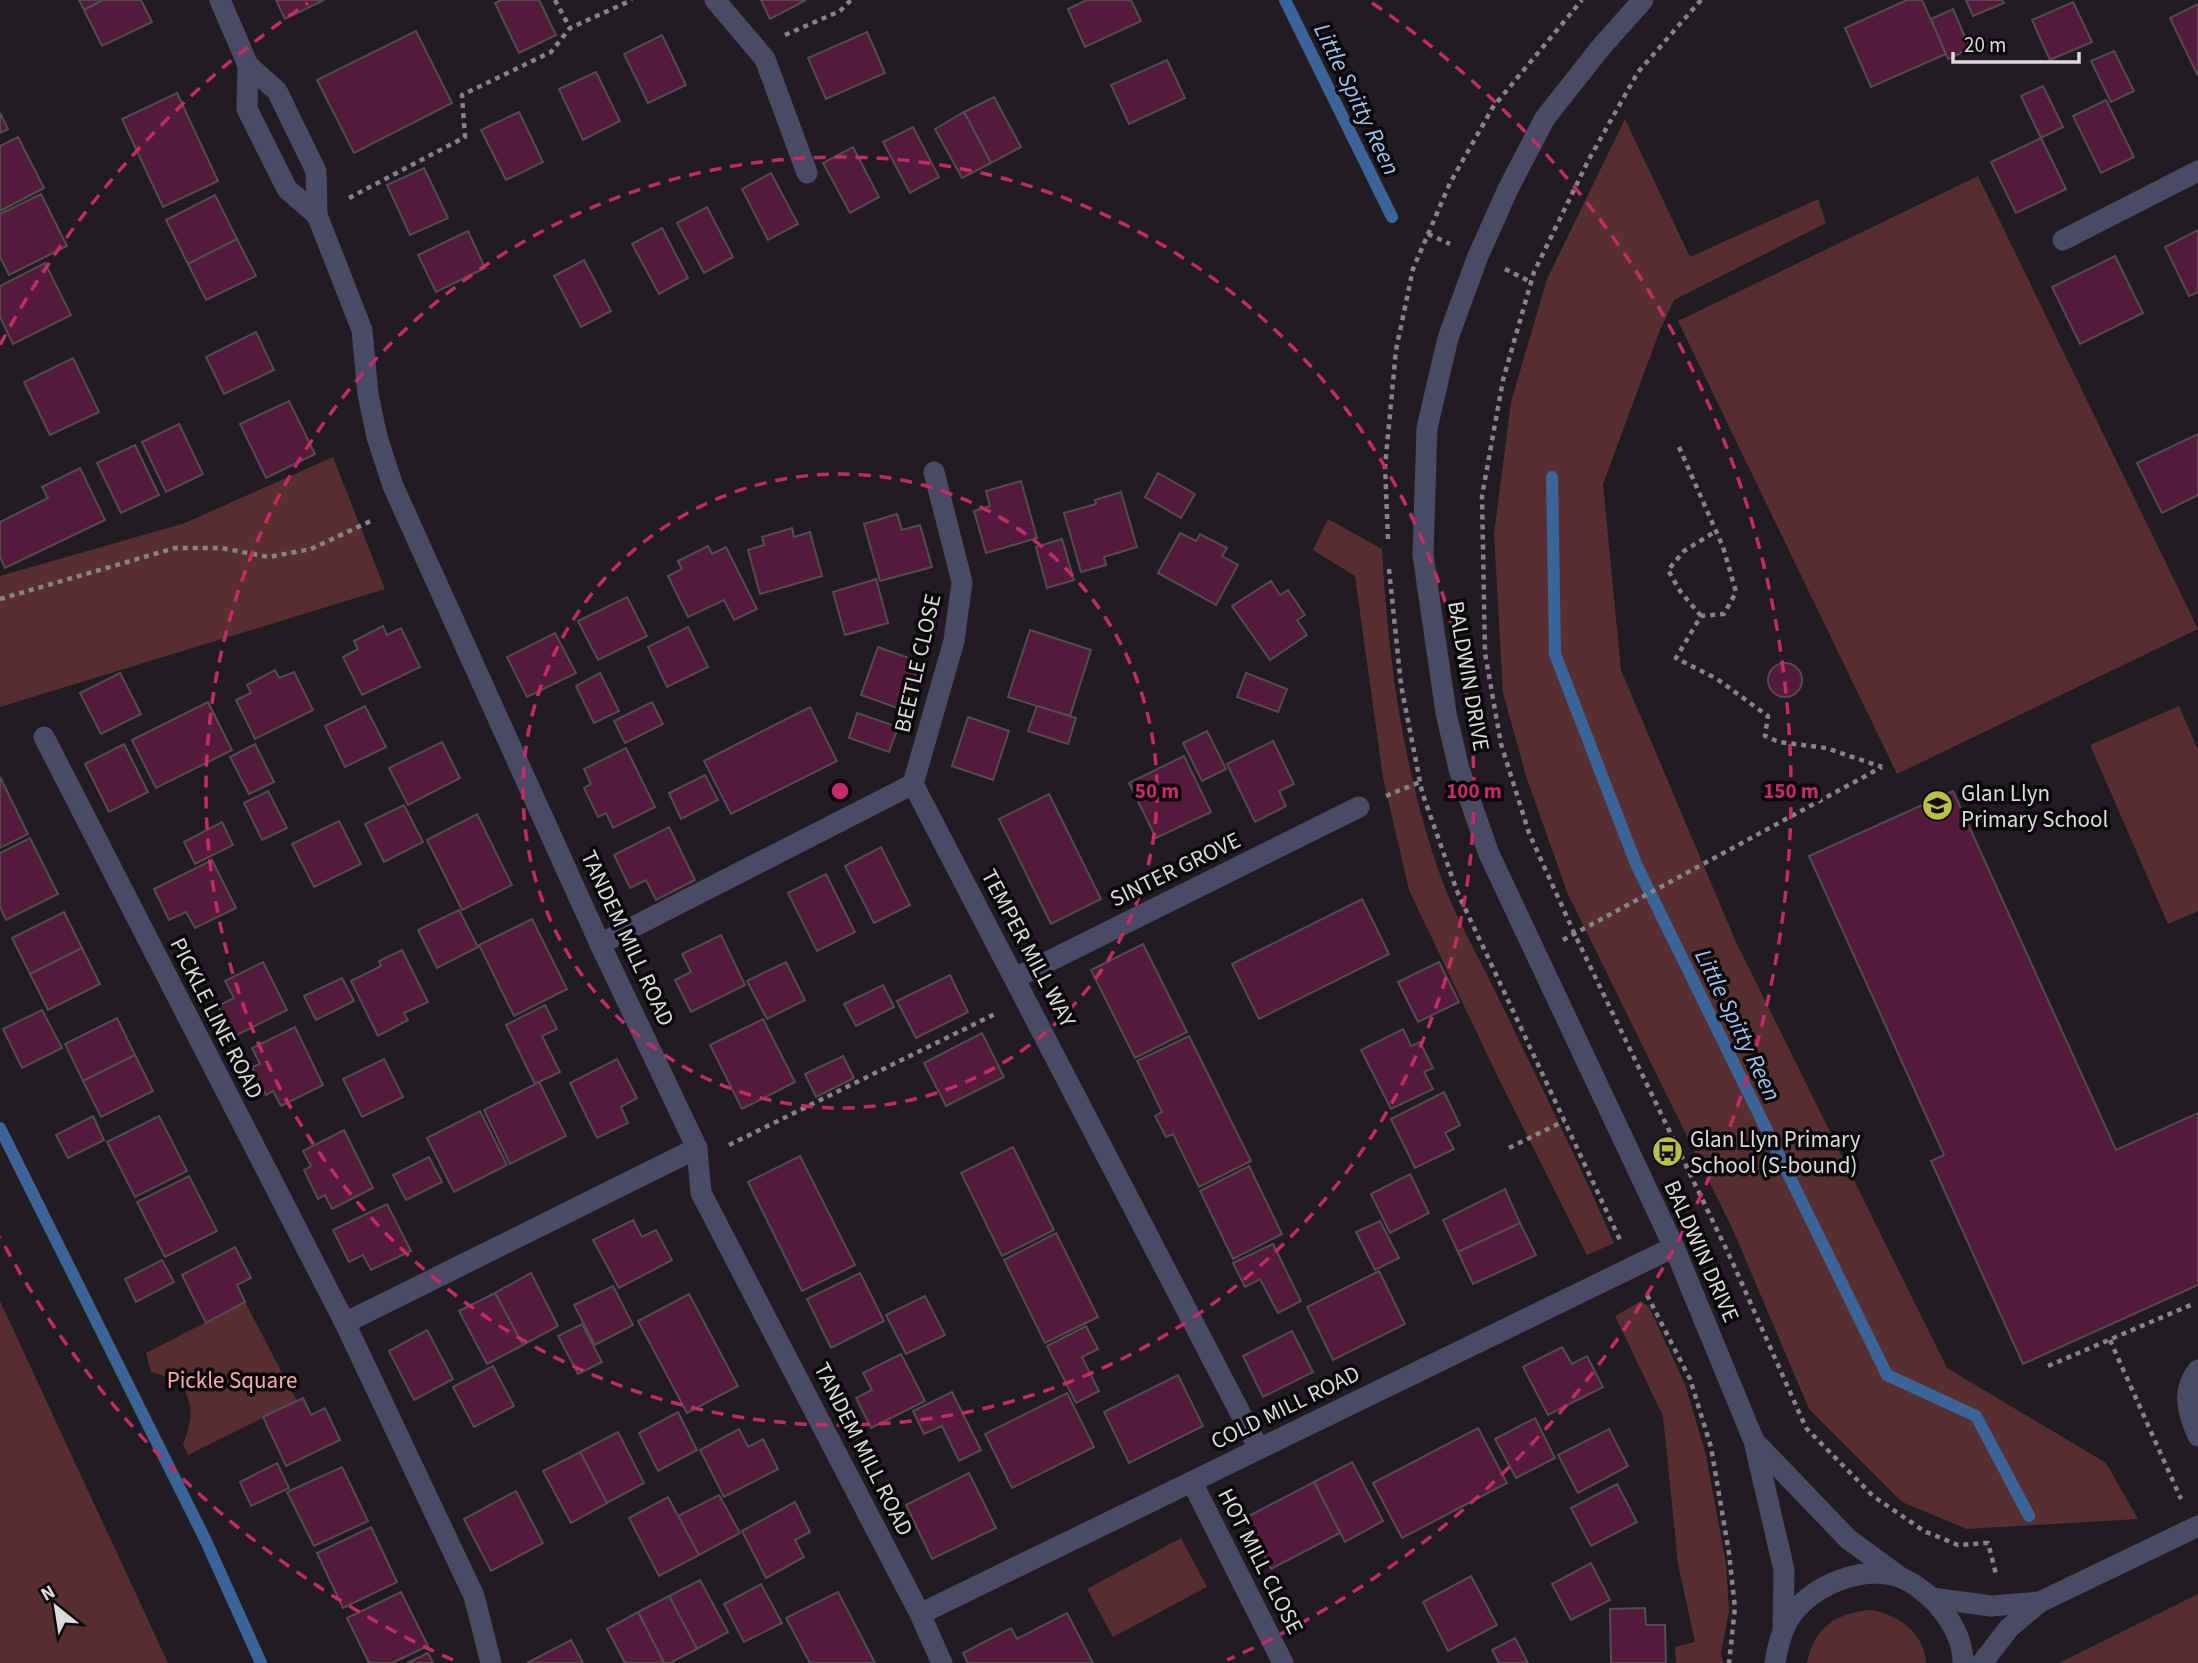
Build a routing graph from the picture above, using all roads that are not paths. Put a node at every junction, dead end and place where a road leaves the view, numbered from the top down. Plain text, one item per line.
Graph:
1 (220, 0) edge
2 (715, 0) edge
3 (1643, 0) edge
4 (248, 65) junction
5 (2198, 172) edge
6 (807, 173) dead end
7 (317, 215) junction
8 (2063, 240) dead end
9 (934, 472) dead end
10 (44, 737) dead end
11 (914, 784) junction
12 (1359, 807) dead end
13 (600, 944) junction
14 (1015, 978) junction
15 (698, 1154) junction
16 (1674, 1247) junction
17 (345, 1323) junction
18 (2198, 1370) edge
19 (2198, 1436) edge
20 (1754, 1441) junction
21 (1259, 1449) junction
22 (1192, 1482) junction
23 (2198, 1526) edge
24 (1900, 1577) junction
25 (1932, 1598) junction
26 (2040, 1602) junction
27 (920, 1614) junction
28 (1783, 1630) junction
29 (491, 1663) edge
30 (942, 1663) edge
31 (1283, 1663) edge
32 (1775, 1663) edge
33 (1964, 1663) edge
34 (1982, 1663) edge

1 - 4 street, TANDEM MILL ROAD
2 - 6 street
3 - 16 street, BALDWIN DRIVE
4 - 7 street, TANDEM MILL ROAD
4 - 7 street, TANDEM MILL ROAD
5 - 8 street
7 - 13 street, TANDEM MILL ROAD
9 - 11 street, BEETLE CLOSE
10 - 17 street, PICKLE LINE ROAD
11 - 13 street
11 - 14 street, TEMPER MILL WAY
12 - 14 street, SINTER GROVE
13 - 15 street, TANDEM MILL ROAD
14 - 21 street, TEMPER MILL WAY
15 - 17 street
15 - 27 street, TANDEM MILL ROAD
16 - 20 street, BALDWIN DRIVE
16 - 21 street, COLD MILL ROAD
17 - 29 street, PICKLE LINE ROAD
18 - 19 street
20 - 24 street
20 - 28 street
21 - 22 street, COLD MILL ROAD
22 - 27 street, COLD MILL ROAD
22 - 31 street, HOT MILL CLOSE
23 - 26 street
24 - 25 street
24 - 28 street
25 - 26 street
25 - 33 street
26 - 34 street
27 - 30 street, TANDEM MILL ROAD
28 - 32 street

